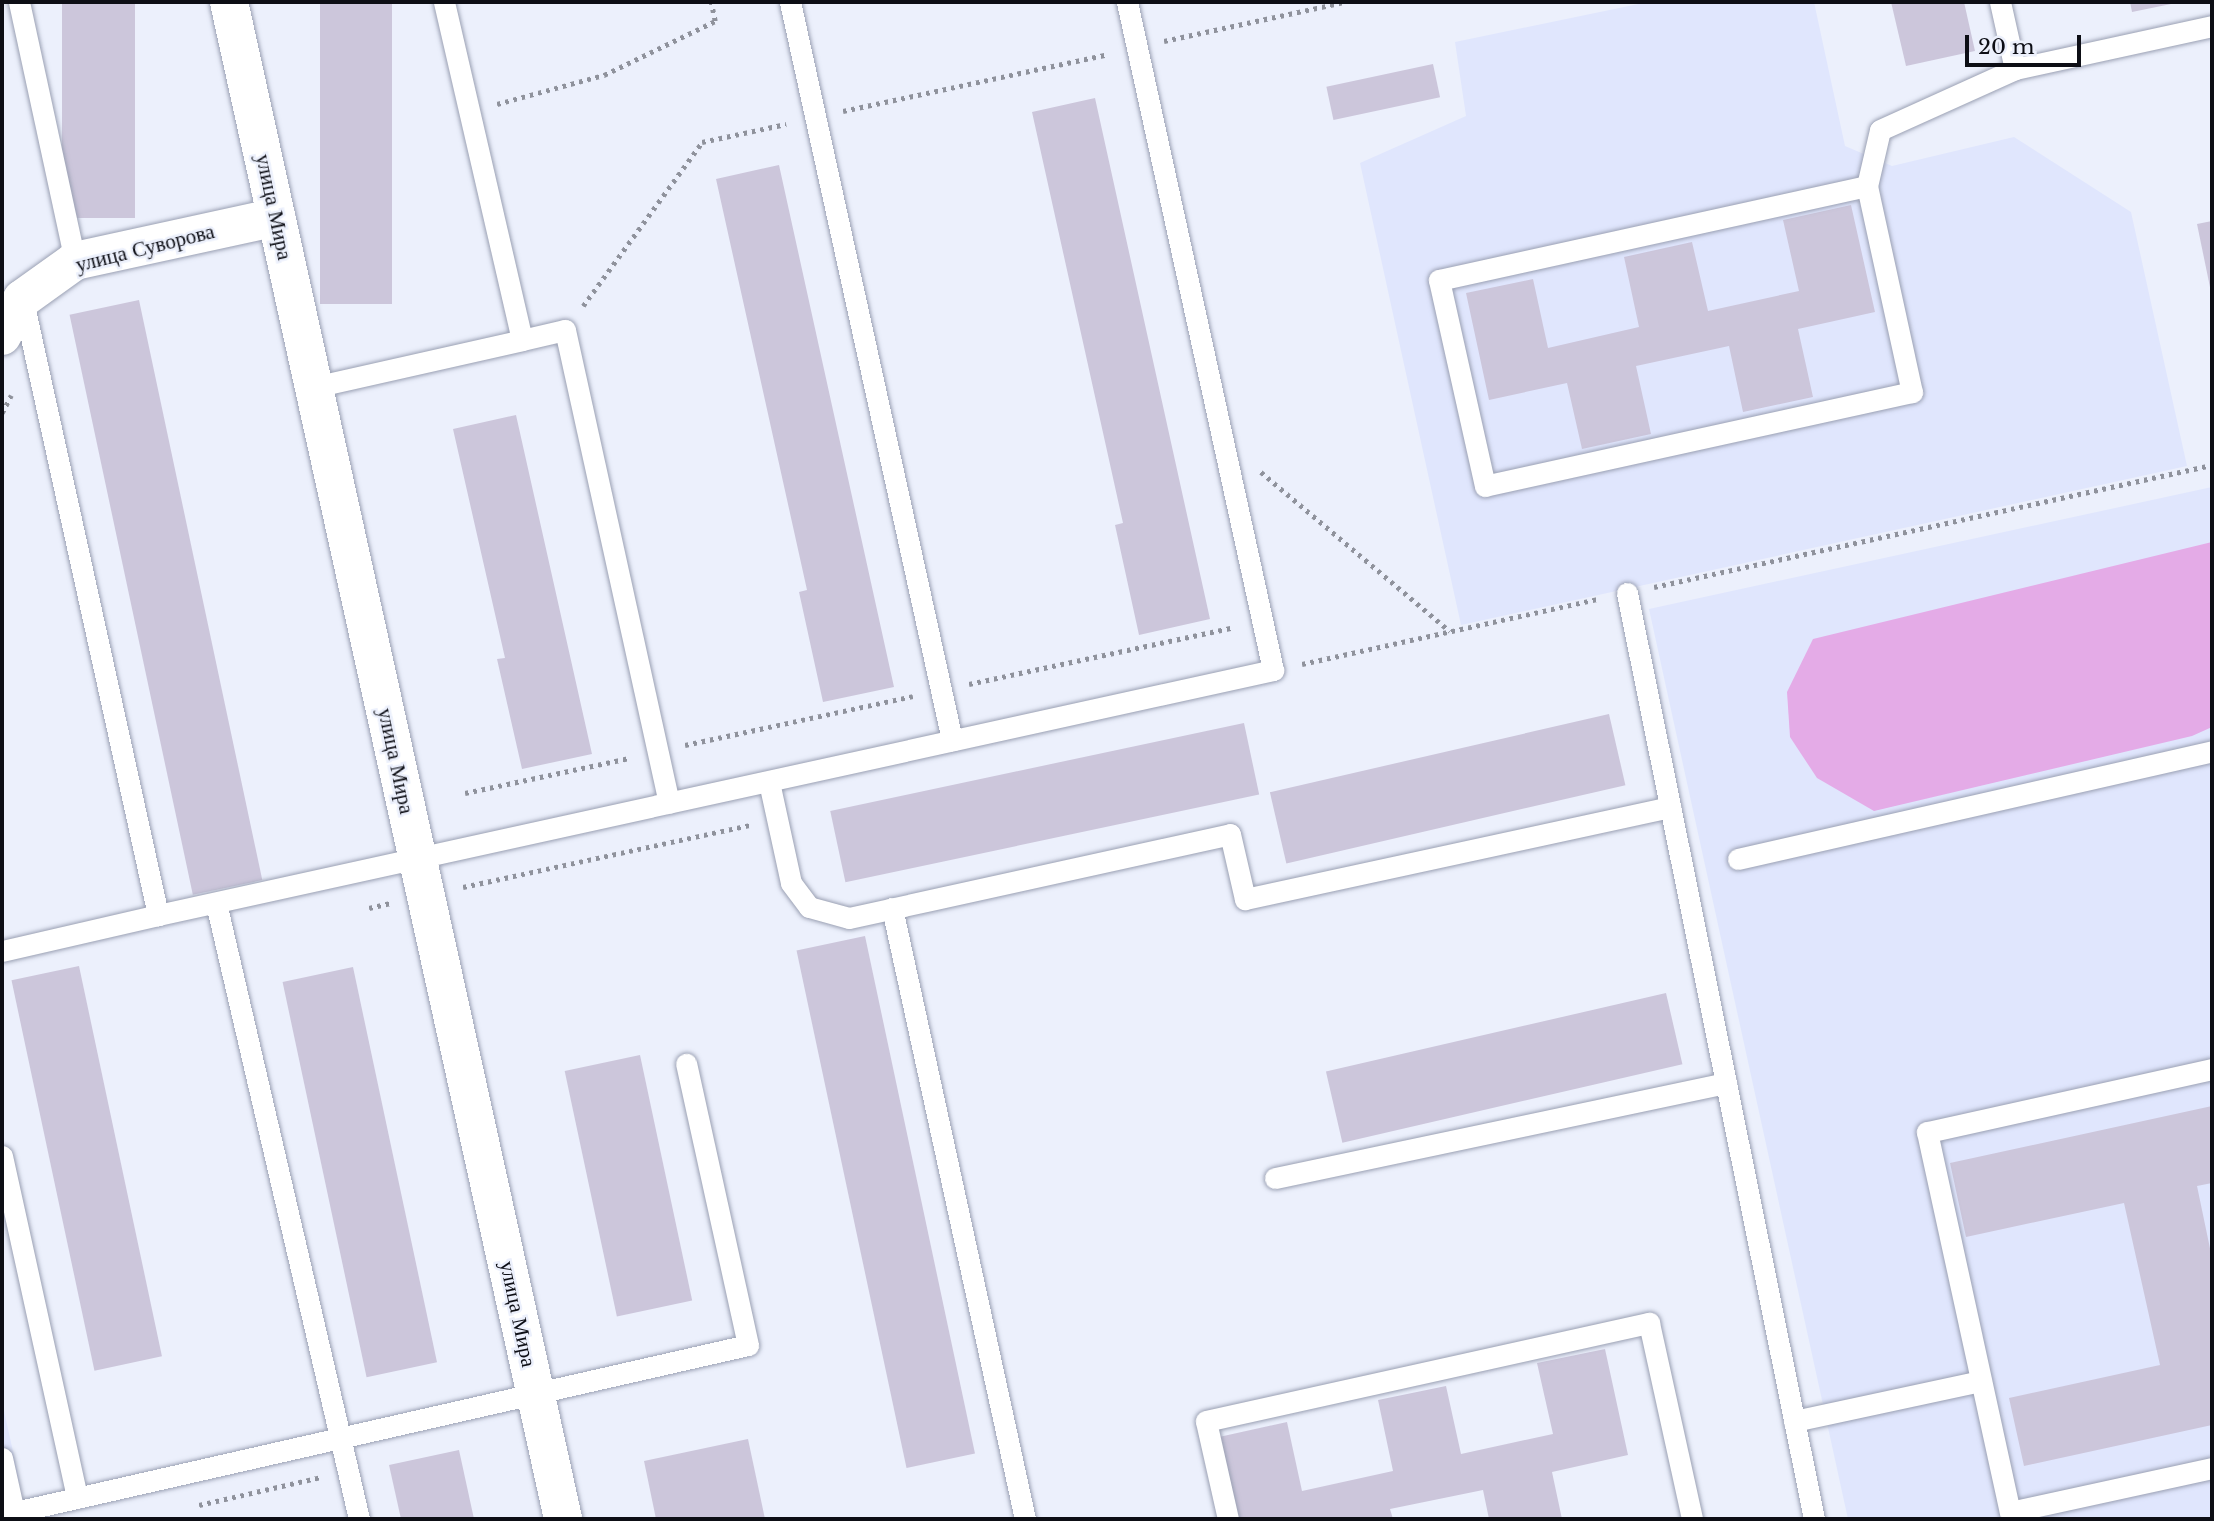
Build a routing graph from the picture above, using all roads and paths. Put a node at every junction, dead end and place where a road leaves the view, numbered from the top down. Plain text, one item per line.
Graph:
1 (19, 2) edge
2 (229, 2) edge
3 (444, 2) edge
4 (711, 2) edge
5 (790, 2) edge
6 (1127, 2) edge
7 (1344, 2) edge
8 (2000, 2) edge
9 (2212, 26) edge
10 (1137, 47) junction
11 (2015, 69) junction
12 (469, 112) junction
13 (815, 117) junction
14 (1867, 186) junction
15 (276, 217) junction
16 (75, 261) junction
17 (565, 330) junction
18 (522, 340) junction
19 (18, 344) edge
20 (314, 387) junction
21 (2, 413) edge
22 (1223, 440) junction
23 (2212, 465) edge
24 (1627, 593) junction
25 (1263, 621) junction
26 (1451, 632) junction
27 (1273, 670) junction
28 (941, 690) junction
29 (952, 740) junction
30 (657, 751) junction
31 (2212, 751) edge
32 (769, 782) junction
33 (465, 793) dead end
34 (668, 803) junction
35 (1670, 807) junction
36 (777, 819) junction
37 (417, 858) junction
38 (1738, 859) dead end
39 (426, 895) junction
40 (216, 902) junction
41 (369, 908) dead end
42 (892, 908) junction
43 (158, 915) junction
44 (2, 951) edge
45 (686, 1064) dead end
46 (2212, 1069) edge
47 (1726, 1083) junction
48 (2, 1156) edge
49 (1275, 1178) dead end
50 (1981, 1381) junction
51 (535, 1392) junction
52 (1794, 1421) junction
53 (341, 1440) junction
54 (2, 1458) edge
55 (2212, 1468) edge
56 (348, 1471) junction
57 (77, 1498) junction
58 (187, 1507) dead end
59 (8, 1513) edge
60 (359, 1519) edge
61 (563, 1519) edge
62 (1025, 1519) edge
63 (1228, 1519) edge
64 (1692, 1519) edge
65 (1814, 1519) edge

1 - 16 lane
2 - 15 street, улица Мира
3 - 12 lane
4 - 12 path
5 - 13 lane
6 - 10 lane
7 - 10 path
8 - 11 lane
9 - 11 lane
10 - 13 path
10 - 22 lane
11 - 14 lane
12 - 18 lane
13 - 17 path
13 - 28 lane
14 - 14 lane
15 - 16 street, улица Суворова
15 - 20 street, улица Мира
16 - 19 street, улица Суворова
17 - 18 lane
17 - 30 lane
18 - 20 lane
19 - 21 path
19 - 43 lane
20 - 37 street, улица Мира
22 - 25 lane
22 - 26 path
23 - 24 path
24 - 26 path
24 - 35 lane
25 - 27 lane
25 - 28 path
26 - 27 path
27 - 29 lane
28 - 29 lane
28 - 30 path
29 - 32 lane
30 - 33 path
30 - 34 lane
31 - 38 lane
32 - 34 lane
32 - 36 lane
34 - 37 lane
35 - 42 lane
35 - 47 lane
36 - 39 path
36 - 42 lane
37 - 39 street, улица Мира
37 - 40 lane
39 - 41 path
39 - 51 street, улица Мира
40 - 43 lane
40 - 53 lane
42 - 62 lane
43 - 44 lane
45 - 51 lane
46 - 50 lane
47 - 49 lane
47 - 52 lane
48 - 57 lane
50 - 52 lane
50 - 55 lane
51 - 53 lane
51 - 61 street, улица Мира
52 - 65 lane
53 - 56 lane
53 - 57 lane
54 - 59 lane
56 - 58 path
56 - 60 lane
57 - 59 lane
63 - 64 lane

